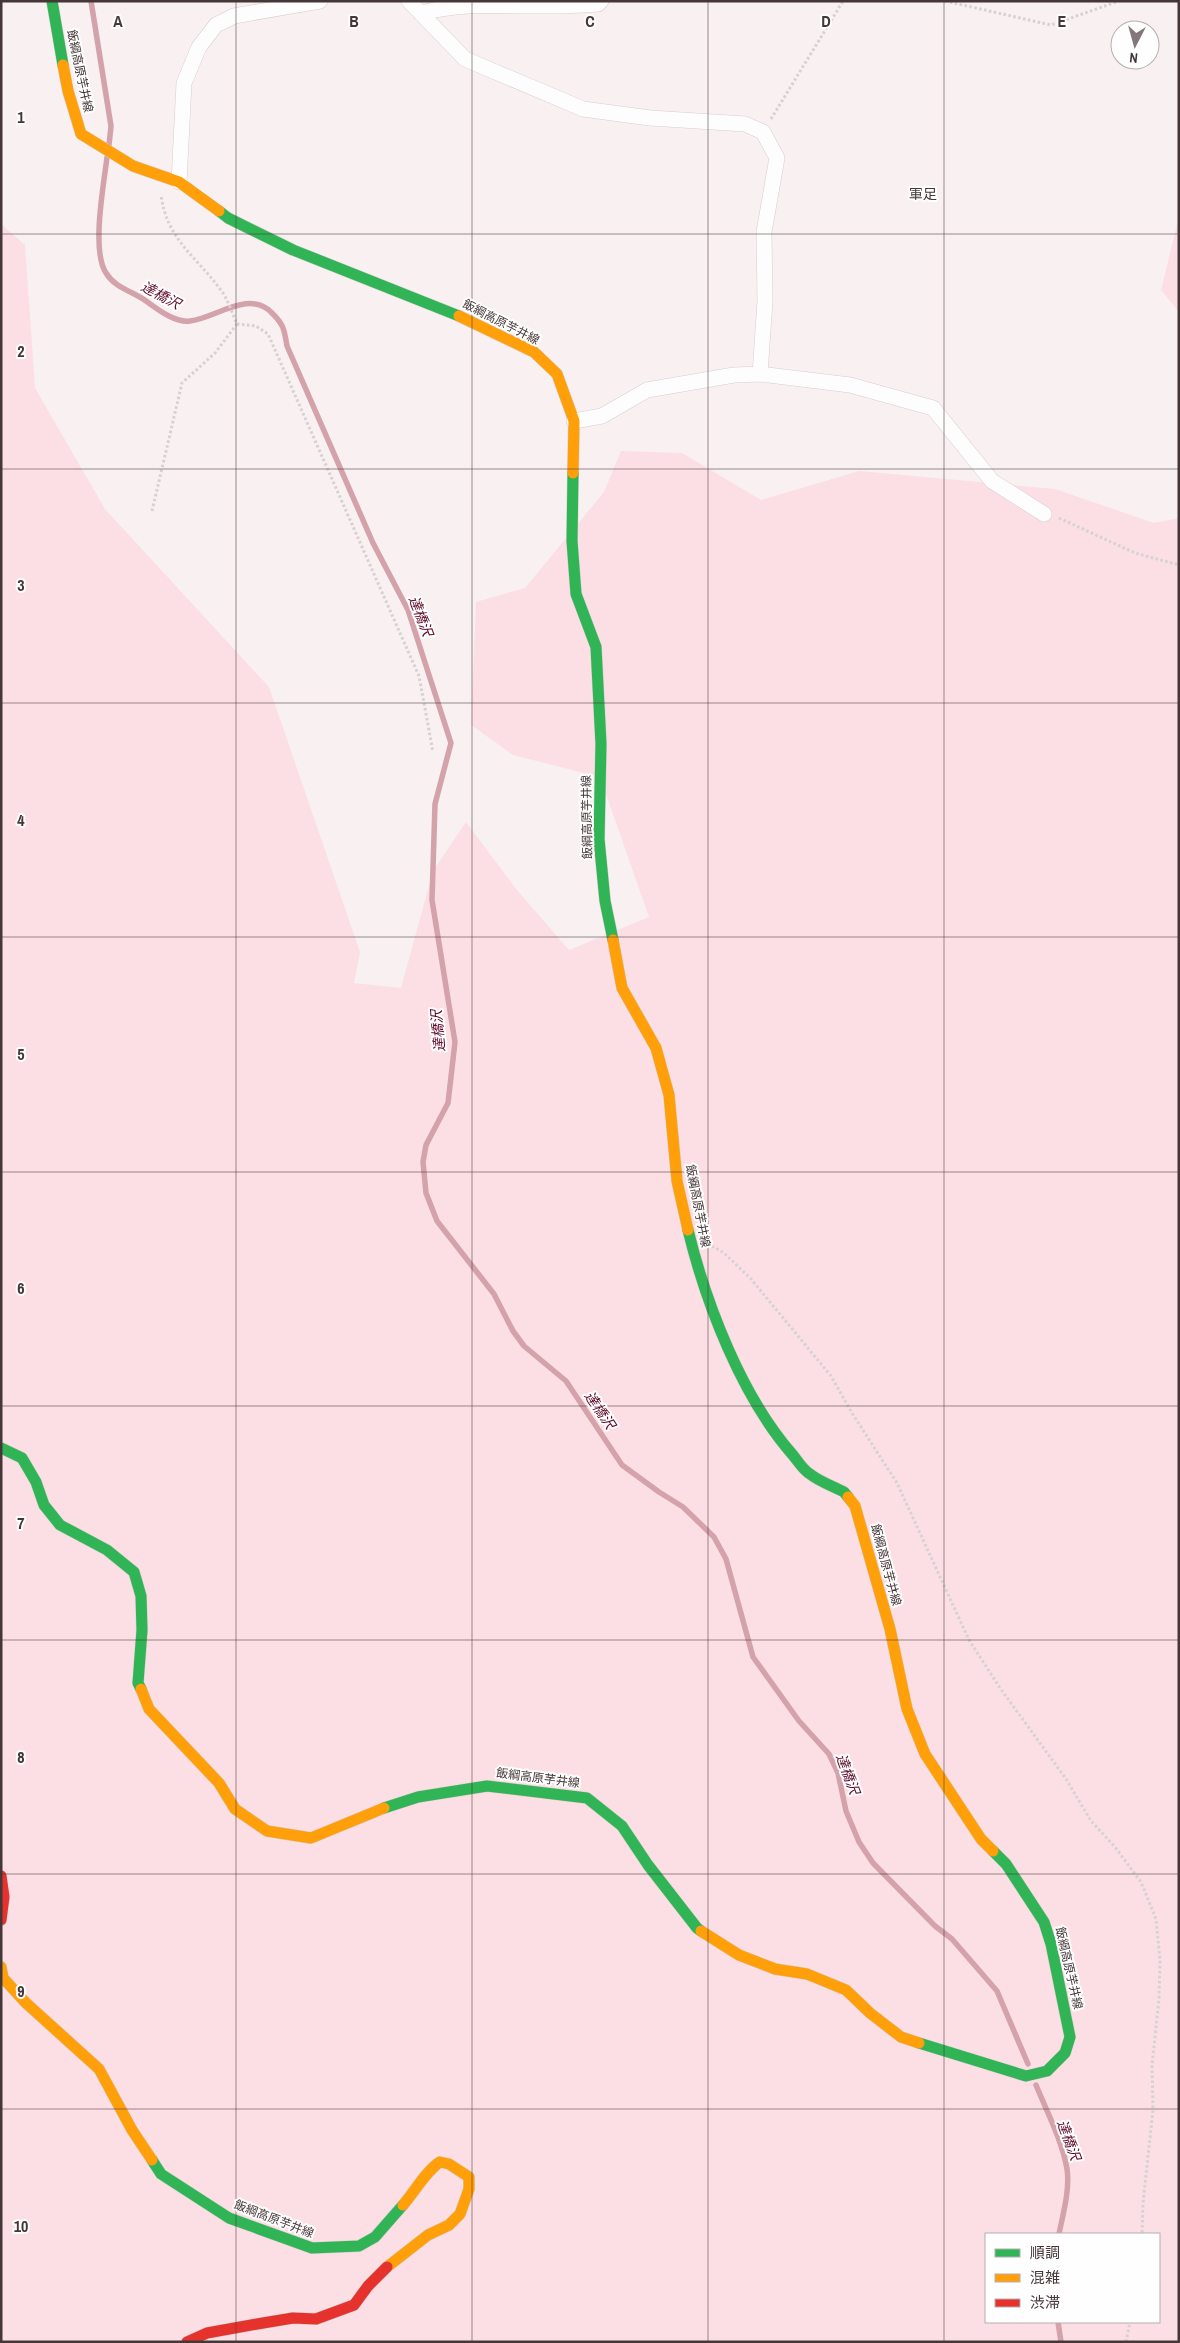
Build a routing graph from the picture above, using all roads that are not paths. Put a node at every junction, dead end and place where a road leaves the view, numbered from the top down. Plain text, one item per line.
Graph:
1 (52, 1) edge
2 (320, 1) edge
3 (409, 1) edge
4 (601, 1) edge
5 (420, 13) junction
6 (179, 182) junction
7 (760, 374) junction
8 (574, 421) junction
9 (1044, 514) road end
10 (1, 1448) edge
11 (1, 1876) edge
12 (1, 1920) edge
13 (1, 1966) edge
14 (187, 2342) edge

1 - 6 main road, 飯綱高原芋井線
2 - 6 street
3 - 5 street
4 - 5 street
5 - 7 street
6 - 8 main road, 飯綱高原芋井線
7 - 8 street
7 - 9 street
8 - 10 main road, 飯綱高原芋井線
11 - 12 main road
13 - 14 main road, 飯綱高原芋井線

